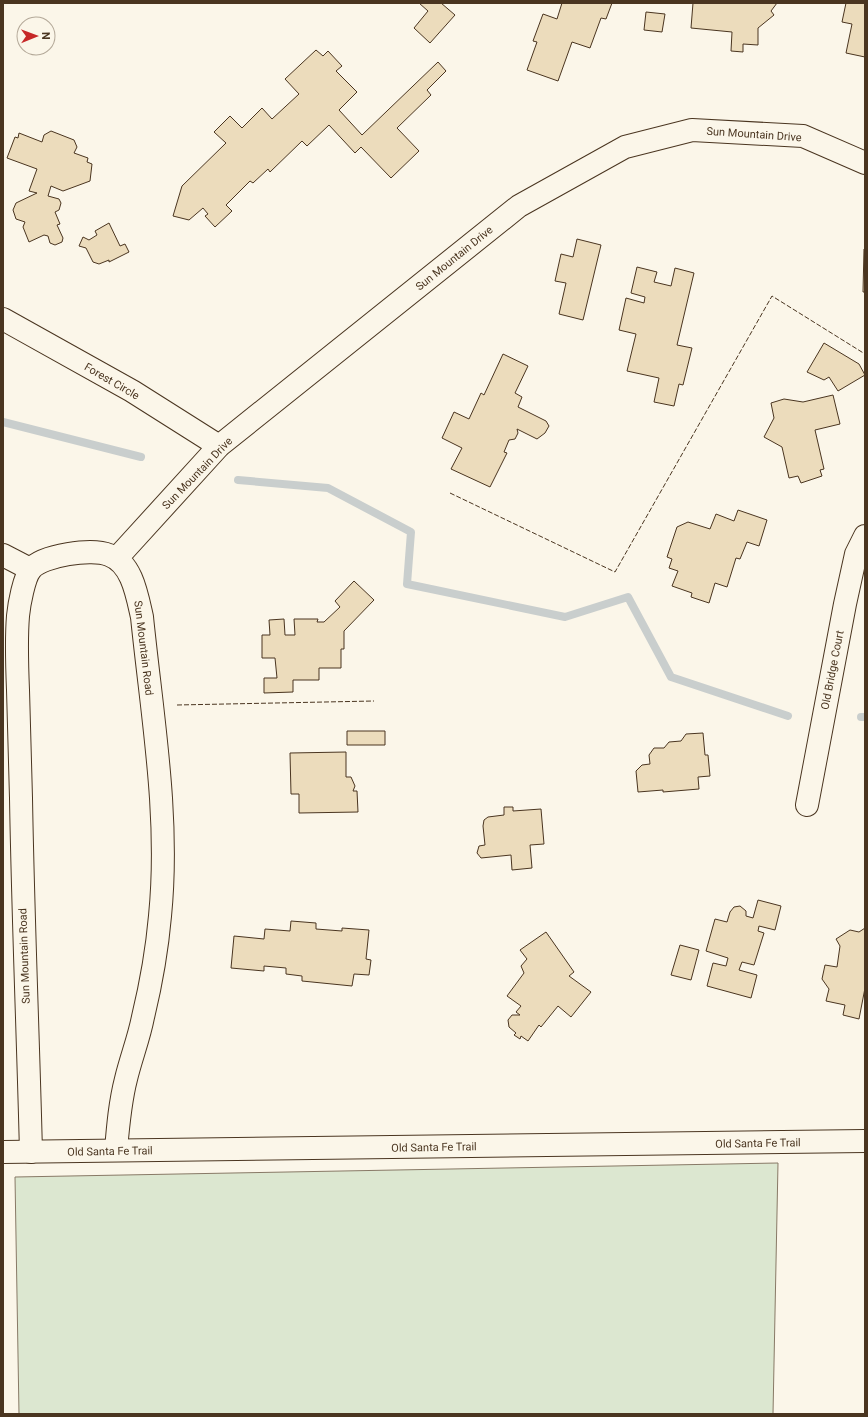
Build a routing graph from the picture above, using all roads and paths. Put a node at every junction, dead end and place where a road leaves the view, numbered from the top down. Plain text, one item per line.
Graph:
1 (865, 163) edge
2 (3, 319) edge
3 (219, 446) junction
4 (865, 536) edge
5 (3, 555) edge
6 (117, 558) junction
7 (30, 569) junction
8 (807, 805) dead end
9 (865, 1141) edge
10 (116, 1150) junction
11 (3, 1152) edge
12 (30, 1152) junction

1 - 3 street, Sun Mountain Drive
2 - 3 street, Forest Circle
3 - 6 street, Sun Mountain Drive
4 - 8 street, Old Bridge Court
5 - 7 street
6 - 7 street
6 - 10 street, Sun Mountain Road
7 - 12 street, Sun Mountain Road
9 - 10 street, Old Santa Fe Trail
10 - 12 street, Old Santa Fe Trail
11 - 12 street, Old Santa Fe Trail

